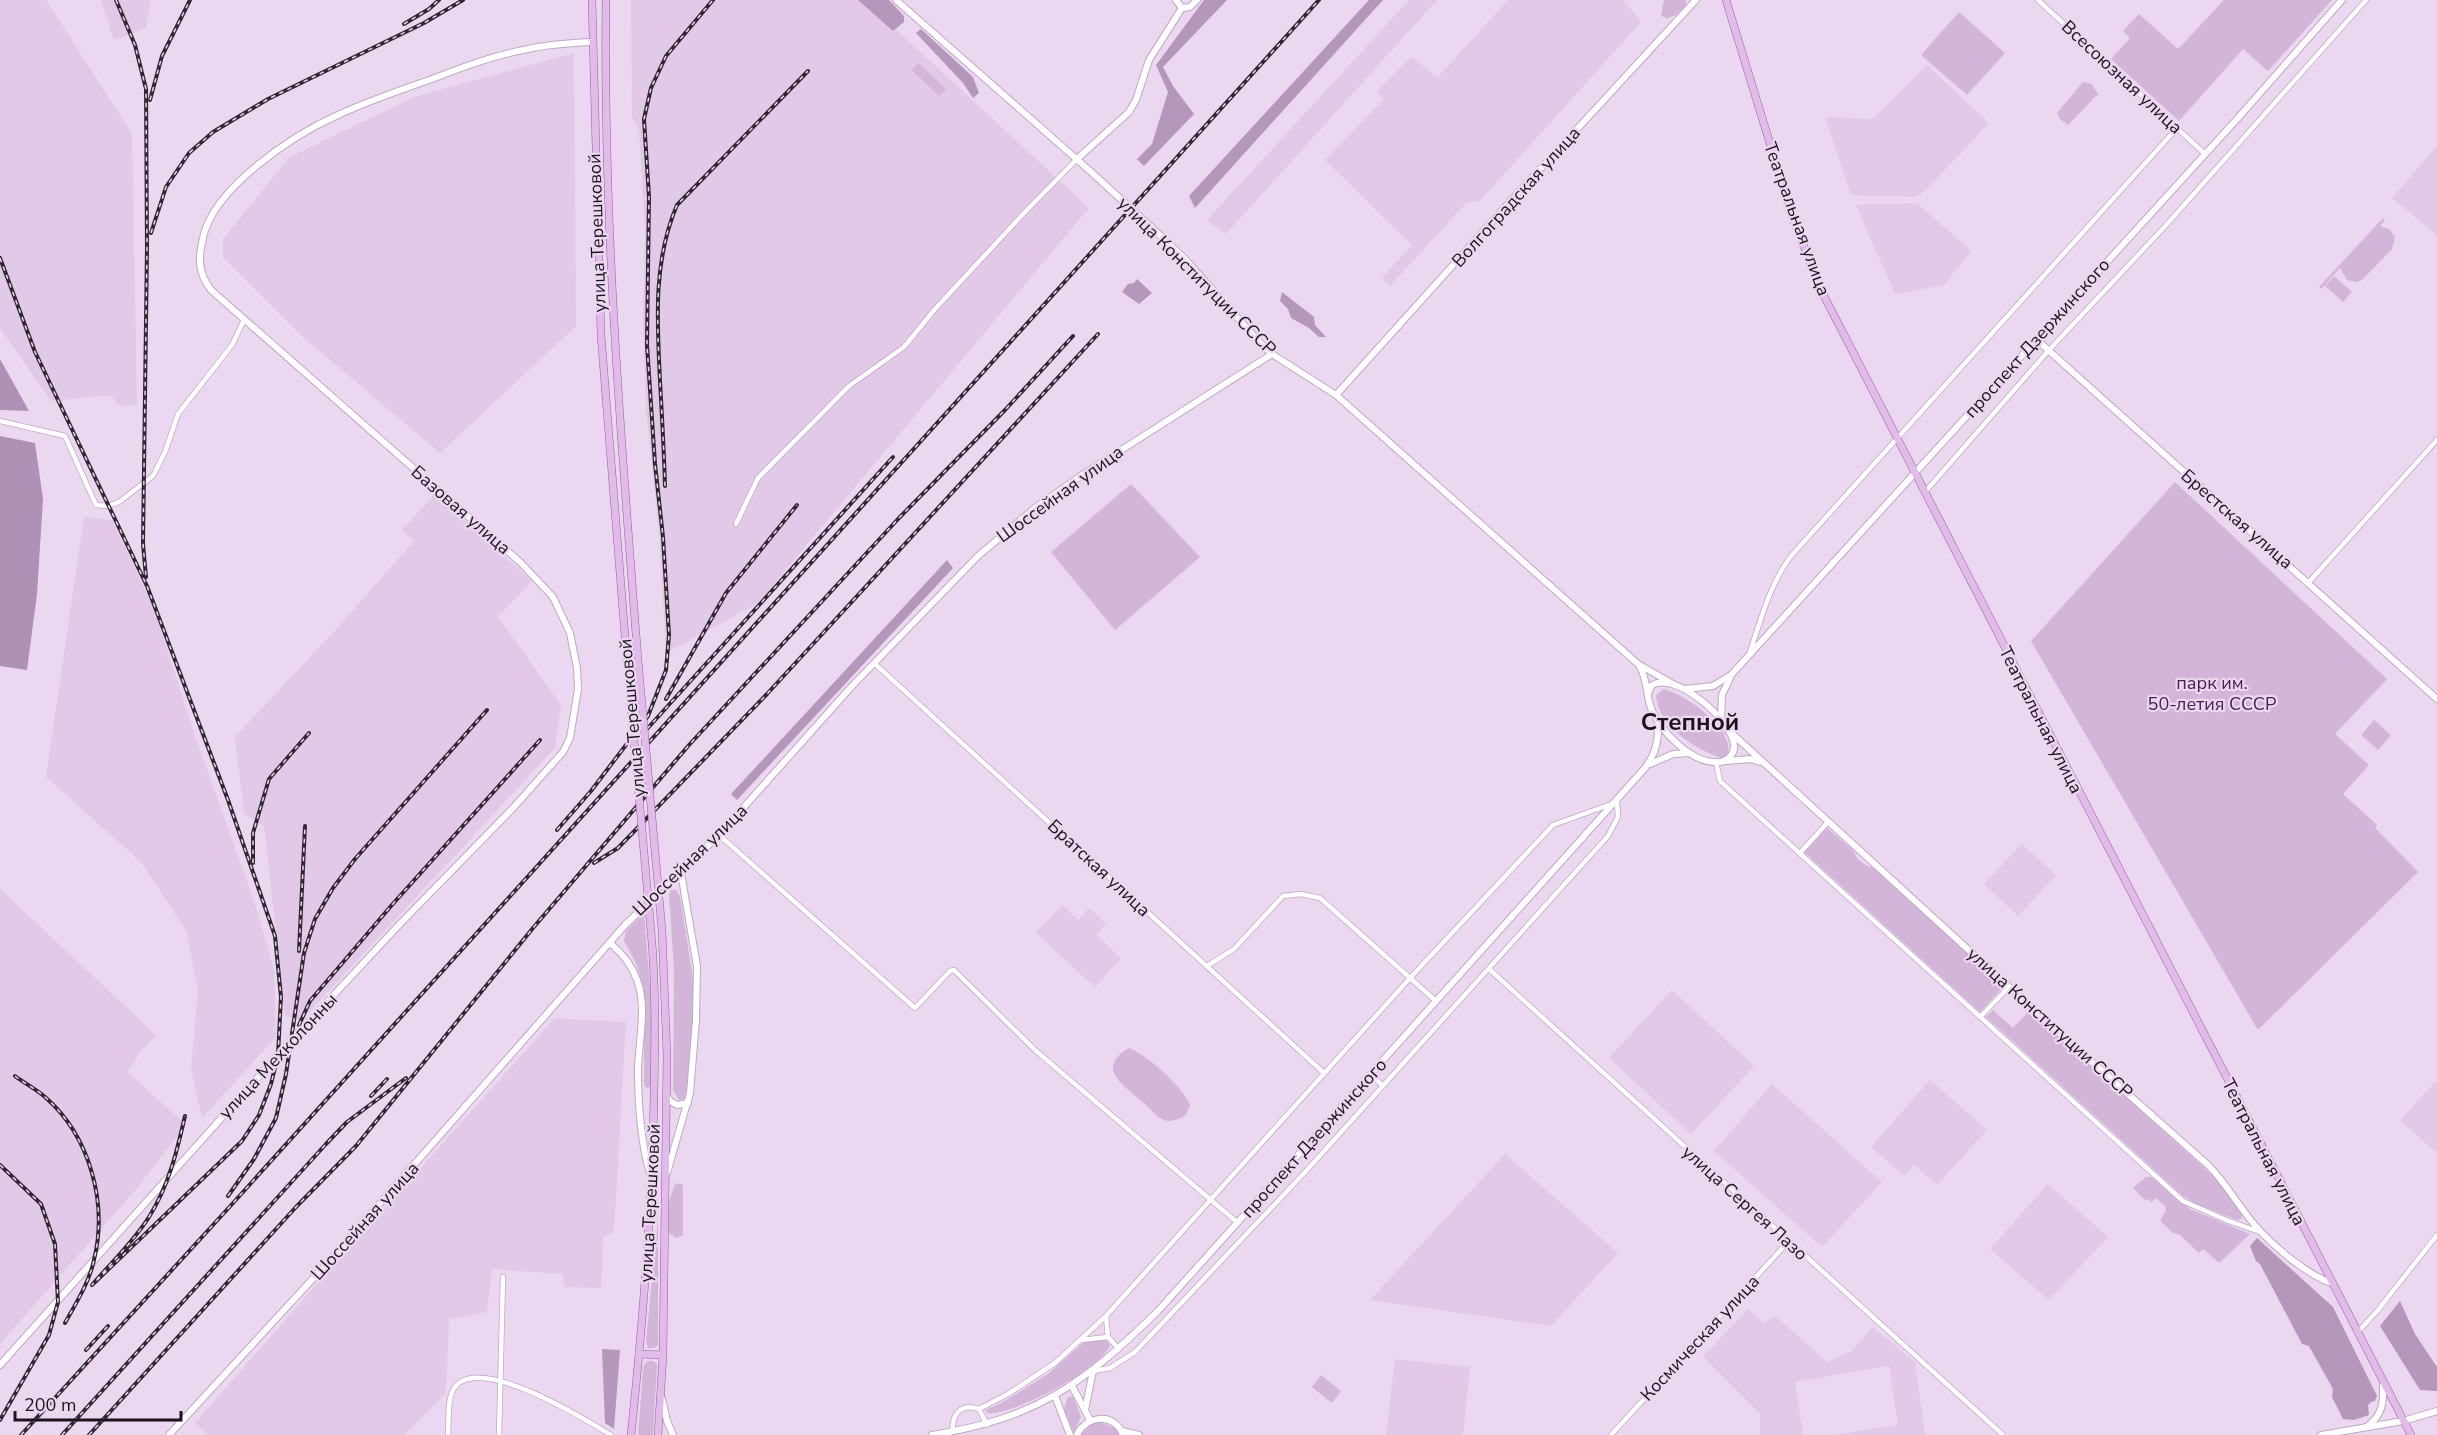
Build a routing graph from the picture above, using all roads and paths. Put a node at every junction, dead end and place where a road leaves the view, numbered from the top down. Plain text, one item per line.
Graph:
1 (591, 0) edge
2 (606, 0) edge
3 (896, 0) edge
4 (1176, 0) edge
5 (1197, 0) edge
6 (1696, 0) edge
7 (1726, 0) edge
8 (2038, 0) edge
9 (2342, 0) edge
10 (2366, 0) edge
11 (1182, 8) junction
12 (605, 41) junction
13 (591, 42) junction
14 (2177, 128) junction
15 (2205, 154) junction
16 (1077, 159) junction
17 (598, 263) junction
18 (611, 263) junction
19 (244, 320) junction
20 (2037, 340) junction
21 (2049, 350) junction
22 (1272, 354) junction
23 (1336, 395) junction
24 (0, 421) edge
25 (1897, 439) junction
26 (2437, 440) edge
27 (1915, 473) junction
28 (1925, 492) junction
29 (736, 524) dead end
30 (2309, 582) junction
31 (1748, 657) junction
32 (874, 663) junction
33 (1638, 664) junction
34 (1731, 675) junction
35 (1673, 684) junction
36 (1684, 689) junction
37 (1648, 693) junction
38 (2437, 699) edge
39 (1658, 721) junction
40 (1721, 721) junction
41 (1727, 729) junction
42 (563, 752) joint
43 (1691, 753) junction
44 (1719, 762) junction
45 (1764, 763) junction
46 (1645, 768) junction
47 (1617, 802) junction
48 (1828, 822) junction
49 (719, 835) junction
50 (1800, 853) junction
51 (681, 873) junction
52 (610, 943) junction
53 (1207, 966) junction
54 (1489, 969) junction
55 (1410, 978) junction
56 (2009, 987) junction
57 (1436, 1001) junction
58 (1980, 1017) junction
59 (1324, 1073) junction
60 (1371, 1075) junction
61 (1382, 1085) junction
62 (639, 1091) junction
63 (654, 1094) junction
64 (667, 1096) junction
65 (688, 1102) junction
66 (652, 1179) junction
67 (665, 1179) junction
68 (651, 1198) junction
69 (665, 1198) junction
70 (1212, 1200) junction
71 (1238, 1223) junction
72 (2260, 1232) junction
73 (2437, 1235) edge
74 (1788, 1242) junction
75 (503, 1277) dead end
76 (2331, 1283) junction
77 (1106, 1316) junction
78 (2357, 1333) junction
79 (1108, 1337) junction
80 (1081, 1340) junction
81 (1119, 1349) junction
82 (639, 1354) junction
83 (663, 1355) junction
84 (0, 1365) edge
85 (1093, 1371) junction
86 (500, 1380) junction
87 (2383, 1385) junction
88 (1072, 1386) junction
89 (661, 1395) junction
90 (1055, 1396) junction
91 (979, 1409) junction
92 (1085, 1410) junction
93 (2437, 1411) edge
94 (1090, 1420) junction
95 (2403, 1421) junction
96 (987, 1425) junction
97 (2363, 1429) junction
98 (953, 1432) junction
99 (1123, 1433) edge
100 (169, 1435) edge
101 (448, 1435) edge
102 (499, 1435) edge
103 (611, 1435) edge
104 (631, 1435) edge
105 (658, 1435) edge
106 (673, 1435) edge
107 (932, 1435) edge
108 (1070, 1435) edge
109 (1077, 1435) edge
110 (1139, 1435) edge
111 (1611, 1435) edge
112 (2003, 1435) edge
113 (2321, 1435) edge
114 (2411, 1435) edge

1 - 13 main road, улица Терешковой
2 - 12 main road, улица Терешковой
3 - 16 street, улица Конституции СССР
4 - 11 street
5 - 11 street
6 - 23 street, Волгоградская улица
7 - 25 main road, Театральная улица
8 - 14 street, Всесоюзная улица
9 - 15 street, проспект Дзержинского
10 - 21 street
11 - 16 street
12 - 13 main road
12 - 18 main road, улица Терешковой
13 - 17 main road, улица Терешковой
13 - 19 street, Базовая улица
14 - 15 street, Всесоюзная улица
14 - 25 street
15 - 20 street, проспект Дзержинского
16 - 22 street, улица Конституции СССР, bridge
16 - 29 street
17 - 18 main road
17 - 63 main road, улица Терешковой, bridge
18 - 64 main road, улица Терешковой, bridge
19 - 24 street
19 - 42 street, Базовая улица
20 - 21 street, Брестская улица
20 - 27 street, проспект Дзержинского
21 - 28 street
21 - 30 street, Брестская улица
22 - 23 street, улица Конституции СССР
22 - 32 street, Шоссейная улица
23 - 33 street, улица Конституции СССР
25 - 27 main road, Театральная улица
25 - 31 street
26 - 30 street
27 - 28 main road, Театральная улица
27 - 31 street, проспект Дзержинского
28 - 76 main road, Театральная улица
30 - 38 street, Брестская улица
31 - 34 street, проспект Дзержинского
32 - 49 street, Шоссейная улица
32 - 53 street, Братская улица
33 - 35 street, улица Конституции СССР
33 - 37 street, улица Конституции СССР
34 - 36 street, проспект Дзержинского
34 - 40 street, проспект Дзержинского
35 - 36 street, улица Конституции СССР
35 - 37 street
36 - 40 street, улица Конституции СССР
37 - 39 street, улица Конституции СССР
39 - 43 street
39 - 46 street, проспект Дзержинского
40 - 41 street, улица Конституции СССР
41 - 44 street
41 - 45 street, улица Конституции СССР
42 - 84 street, улица Мехколонны
43 - 44 street
43 - 46 street, проспект Дзержинского
44 - 45 street
44 - 50 street
45 - 48 street, улица Конституции СССР
46 - 47 street, проспект Дзержинского
47 - 54 street
47 - 55 street
47 - 57 street, проспект Дзержинского
48 - 50 street
48 - 56 street, улица Конституции СССР
49 - 51 street, Шоссейная улица
49 - 70 street
50 - 58 street
51 - 52 street, Шоссейная улица
51 - 65 street
52 - 62 street
52 - 100 street, Шоссейная улица
53 - 55 street
53 - 59 street, Братская улица
54 - 61 street
54 - 74 street, улица Сергея Лазо
55 - 57 street
55 - 59 street
56 - 58 street
56 - 72 street, улица Конституции СССР
57 - 60 street, проспект Дзержинского
58 - 72 street
59 - 70 street
60 - 61 street
60 - 71 street, проспект Дзержинского
61 - 85 street
62 - 63 street
62 - 66 street
63 - 66 main road, улица Терешковой
64 - 65 street
64 - 67 main road, улица Терешковой
65 - 67 street
66 - 68 main road, улица Терешковой
67 - 69 main road, улица Терешковой
68 - 69 main road
68 - 82 main road, улица Терешковой
69 - 83 main road, улица Терешковой
70 - 71 street
70 - 77 street
71 - 81 street, проспект Дзержинского
72 - 76 street, улица Конституции СССР
73 - 78 street
74 - 111 street, Космическая улица
74 - 112 street, улица Сергея Лазо
75 - 86 street
76 - 78 main road, Театральная улица
77 - 79 street
77 - 80 street
78 - 87 main road, Театральная улица
79 - 80 street
79 - 81 street
80 - 91 street
81 - 85 street, проспект Дзержинского
82 - 83 main road
82 - 104 main road, улица Терешковой
83 - 89 main road, улица Терешковой
85 - 88 street, проспект Дзержинского
85 - 92 street
86 - 101 street
86 - 102 street
86 - 103 street
87 - 95 main road, Театральная улица
87 - 97 street
88 - 90 street, проспект Дзержинского
88 - 92 street
89 - 105 main road, улица Терешковой
89 - 106 street
90 - 96 street, проспект Дзержинского
90 - 108 street
91 - 96 street
91 - 98 street
92 - 94 street
93 - 95 street
94 - 99 street
94 - 109 street
95 - 97 street
95 - 114 main road, Театральная улица
96 - 98 street, проспект Дзержинского
97 - 113 street
98 - 107 street, проспект Дзержинского
99 - 110 street

